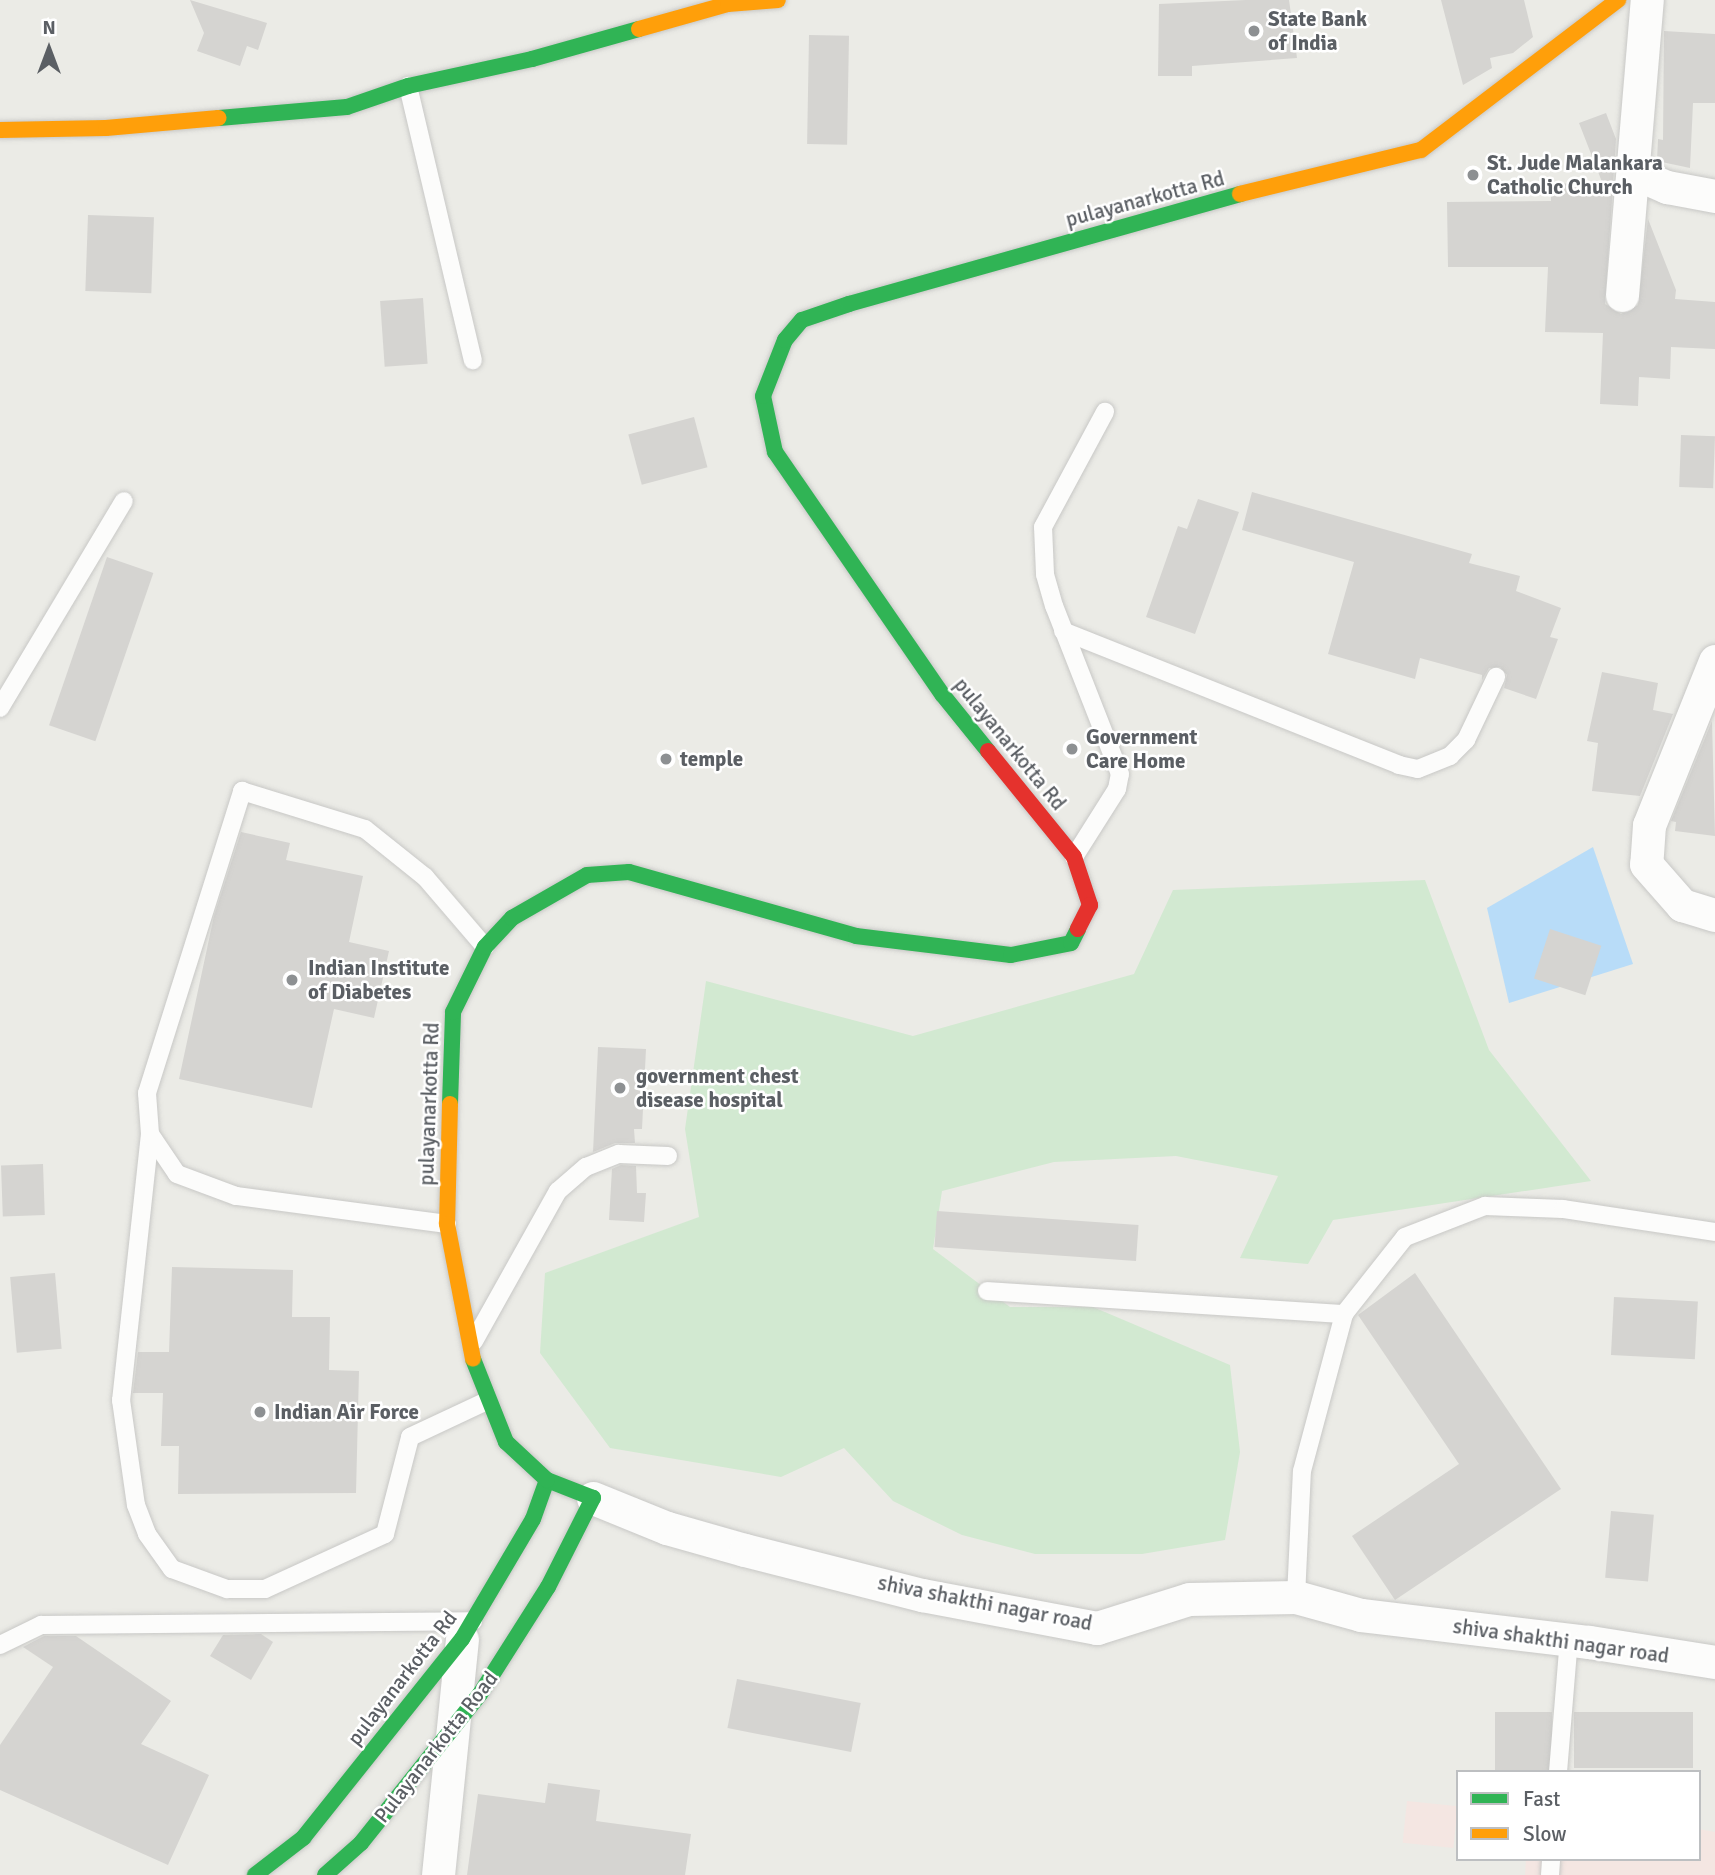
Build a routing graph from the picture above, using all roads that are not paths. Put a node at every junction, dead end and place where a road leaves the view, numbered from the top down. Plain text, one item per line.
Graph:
1 (778, 0) edge
2 (1618, 0) edge
3 (1647, 0) edge
4 (408, 86) junction
5 (0, 130) edge
6 (1635, 173) junction
7 (1715, 196) edge
8 (1622, 295) dead end
9 (473, 360) dead end
10 (1105, 412) dead end
11 (124, 501) dead end
12 (1063, 631) junction
13 (1715, 661) edge
14 (1496, 677) dead end
15 (0, 708) edge
16 (1074, 857) junction
17 (1715, 915) edge
18 (485, 947) junction
19 (150, 1134) junction
20 (668, 1156) dead end
21 (447, 1224) junction
22 (1715, 1232) edge
23 (986, 1291) dead end
24 (1344, 1314) junction
25 (470, 1350) junction
26 (487, 1401) junction
27 (547, 1479) junction
28 (593, 1498) junction
29 (1296, 1597) junction
30 (468, 1630) junction
31 (1569, 1639) junction
32 (0, 1646) edge
33 (1715, 1662) edge
34 (453, 1729) junction
35 (1558, 1770) edge
36 (255, 1875) edge
37 (326, 1875) edge
38 (438, 1875) edge

1 - 4 street
2 - 16 street, pulayanarkotta Rd
3 - 6 street
4 - 5 street
4 - 9 lane
6 - 7 street
6 - 8 street
10 - 12 lane
11 - 15 lane
12 - 14 lane
12 - 16 lane
13 - 17 street
16 - 18 street, pulayanarkotta Rd
18 - 19 lane
18 - 21 street, pulayanarkotta Rd
19 - 21 lane
19 - 26 lane
20 - 25 lane
21 - 25 street, pulayanarkotta Rd
22 - 24 lane
23 - 24 lane
24 - 29 lane
25 - 26 street, pulayanarkotta Rd
26 - 27 street, pulayanarkotta Rd
27 - 28 street, pulayanarkotta Rd
27 - 30 street, pulayanarkotta Rd
28 - 29 street, shiva shakthi nagar road
28 - 34 street, Pulayanarkotta Road
29 - 31 street, shiva shakthi nagar road
30 - 32 lane
30 - 34 street
30 - 36 street, pulayanarkotta Rd
31 - 33 street, shiva shakthi nagar road
31 - 35 lane
34 - 37 street, Pulayanarkotta Road
34 - 38 street

